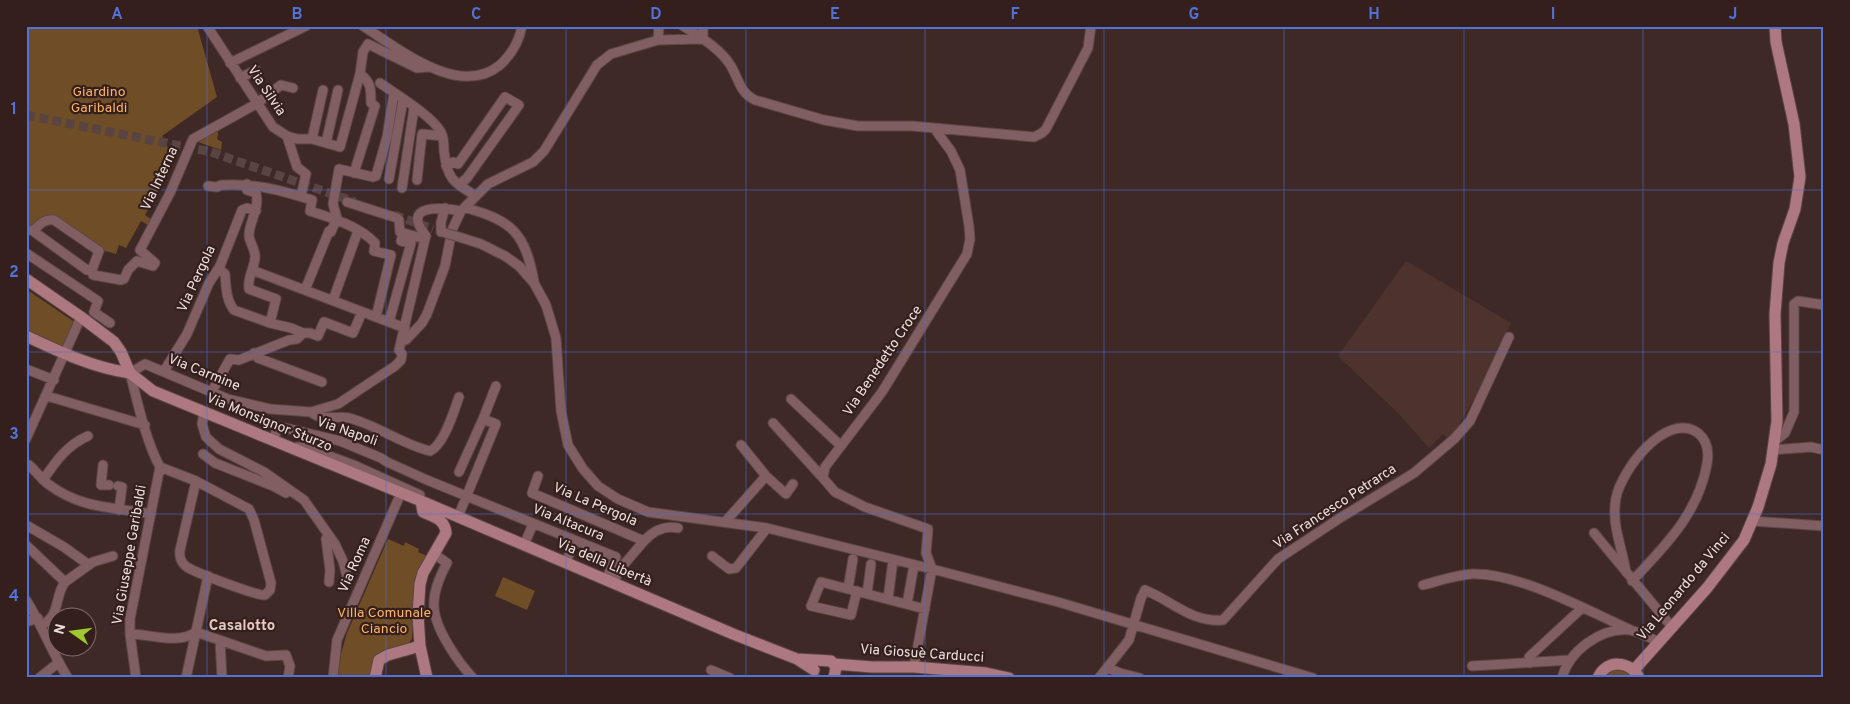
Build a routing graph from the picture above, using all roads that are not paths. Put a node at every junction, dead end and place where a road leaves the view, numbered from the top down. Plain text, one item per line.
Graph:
1 (207, 26) edge
2 (306, 26) edge
3 (362, 26) edge
4 (522, 26) edge
5 (659, 26) edge
6 (683, 26) edge
7 (703, 26) edge
8 (1091, 26) edge
9 (1775, 26) edge
10 (703, 39) junction
11 (658, 40) junction
12 (230, 63) junction
13 (429, 68) junction
14 (256, 70) dead end
15 (360, 74) junction
16 (240, 78) junction
17 (380, 83) dead end
18 (293, 88) dead end
19 (323, 90) dead end
20 (338, 90) dead end
21 (394, 93) junction
22 (404, 100) junction
23 (256, 104) junction
24 (414, 108) junction
25 (934, 128) junction
26 (287, 136) junction
27 (442, 136) junction
28 (312, 139) junction
29 (326, 143) junction
30 (446, 166) junction
31 (354, 173) junction
32 (388, 179) dead end
33 (417, 180) dead end
34 (247, 184) junction
35 (459, 185) junction
36 (208, 186) dead end
37 (402, 188) dead end
38 (302, 196) junction
39 (476, 196) junction
40 (347, 202) tunnel mouth
41 (445, 208) junction
42 (463, 210) junction
43 (256, 211) junction
44 (337, 221) junction
45 (30, 230) edge
46 (358, 230) junction
47 (403, 234) junction
48 (425, 239) junction
49 (26, 252) edge
50 (527, 252) junction
51 (519, 266) junction
52 (219, 269) junction
53 (252, 270) junction
54 (90, 272) junction
55 (26, 280) edge
56 (534, 283) junction
57 (306, 290) junction
58 (333, 300) junction
59 (1824, 304) edge
60 (362, 312) junction
61 (81, 316) junction
62 (376, 317) junction
63 (389, 322) junction
64 (270, 323) junction
65 (110, 324) dead end
66 (405, 328) junction
67 (303, 333) junction
68 (26, 336) edge
69 (1509, 337) dead end
70 (402, 340) junction
71 (254, 353) junction
72 (65, 354) junction
73 (26, 369) edge
74 (164, 371) junction
75 (130, 372) junction
76 (54, 380) junction
77 (322, 382) dead end
78 (496, 386) dead end
79 (211, 393) junction
80 (47, 396) junction
81 (459, 397) dead end
82 (791, 399) dead end
83 (311, 412) junction
84 (204, 413) junction
85 (484, 419) junction
86 (772, 423) dead end
87 (145, 425) junction
88 (88, 436) dead end
89 (26, 440) edge
90 (278, 443) junction
91 (741, 445) dead end
92 (1774, 445) junction
93 (841, 446) junction
94 (1824, 450) edge
95 (203, 454) dead end
96 (29, 465) dead end
97 (102, 465) dead end
98 (160, 466) junction
99 (459, 472) dead end
100 (418, 476) joint
101 (538, 476) dead end
102 (766, 476) junction
103 (823, 478) junction
104 (43, 480) junction
105 (427, 480) junction
106 (196, 481) junction
107 (793, 484) dead end
108 (401, 493) junction
109 (295, 494) junction
110 (468, 495) junction
111 (419, 499) junction
112 (120, 510) junction
113 (151, 514) junction
114 (458, 517) junction
115 (1752, 521) junction
116 (724, 522) junction
117 (533, 524) junction
118 (26, 525) edge
119 (1824, 526) edge
120 (678, 528) dead end
121 (767, 528) junction
122 (1594, 533) dead end
123 (328, 534) junction
124 (574, 541) junction
125 (644, 541) junction
126 (524, 545) junction
127 (26, 546) edge
128 (434, 554) junction
129 (114, 556) dead end
130 (712, 556) dead end
131 (853, 559) dead end
132 (893, 560) junction
133 (566, 563) junction
134 (871, 564) dead end
135 (89, 565) junction
136 (914, 565) junction
137 (932, 569) junction
138 (1626, 572) junction
139 (208, 576) junction
140 (347, 577) dead end
141 (1632, 581) junction
142 (65, 582) junction
143 (329, 582) dead end
144 (609, 582) junction
145 (1423, 585) dead end
146 (852, 590) junction
147 (867, 594) junction
148 (888, 599) junction
149 (26, 600) edge
150 (907, 604) junction
151 (1582, 608) junction
152 (925, 609) junction
153 (40, 621) junction
154 (26, 622) edge
155 (1132, 625) junction
156 (1672, 628) junction
157 (1631, 630) junction
158 (196, 632) junction
159 (130, 634) junction
160 (220, 640) junction
161 (1659, 642) junction
162 (420, 646) junction
163 (1570, 660) junction
164 (58, 663) junction
165 (1530, 663) junction
166 (834, 664) junction
167 (1472, 666) dead end
168 (914, 667) junction
169 (1108, 668) junction
170 (711, 670) dead end
171 (816, 673) edge
172 (1636, 674) edge
173 (40, 678) edge
174 (68, 678) edge
175 (136, 678) edge
176 (186, 678) edge
177 (222, 678) edge
178 (288, 678) edge
179 (332, 678) edge
180 (376, 678) edge
181 (427, 678) edge
182 (473, 678) edge
183 (730, 678) edge
184 (834, 678) edge
185 (846, 678) edge
186 (1009, 678) edge
187 (1098, 678) edge
188 (1140, 678) edge
189 (1313, 678) edge
190 (1562, 678) edge
191 (1598, 678) edge

1 - 12 street, Via Silvia
2 - 12 street
3 - 13 street
4 - 13 street
5 - 11 street
6 - 10 street
7 - 10 street
8 - 25 street
9 - 92 main road, Via Leonardo da Vinci
10 - 11 street
10 - 25 street
11 - 39 street
12 - 16 street, Via Silvia
13 - 15 street
14 - 16 street
15 - 29 street
15 - 31 street
16 - 23 street, Via Silvia
17 - 21 street
18 - 23 street
19 - 28 street
20 - 29 street
21 - 22 street
21 - 31 street
22 - 24 street
22 - 32 street
23 - 26 street, Via Silvia
23 - 54 street, Via Interna
24 - 27 street
24 - 37 street
25 - 93 street, Via Benedetto Croce
26 - 28 street
26 - 38 street
27 - 30 street
27 - 33 street
28 - 29 street
30 - 35 street
30 - 35 street
31 - 44 street
34 - 36 street
34 - 38 street
34 - 43 street
35 - 39 street
38 - 44 street
39 - 42 street
40 - 47 street
41 - 42 street
41 - 48 street
41 - 51 street, bridge
42 - 50 street
42 - 70 street
43 - 52 street, Via Pergola
43 - 53 street
44 - 46 street
44 - 57 street
45 - 54 street
45 - 54 street
46 - 58 street
46 - 62 street
47 - 48 street
47 - 63 street
48 - 66 street, Via Carmine
49 - 65 street
50 - 51 street
50 - 56 street
51 - 56 street
52 - 64 street
52 - 74 street, Via Pergola
53 - 57 street
53 - 64 street
55 - 61 main road
56 - 116 street
57 - 58 street
58 - 60 street
59 - 92 street
60 - 62 street
60 - 67 street
61 - 72 street
61 - 75 main road
62 - 63 street
63 - 66 street
64 - 67 street
66 - 70 street, Via Carmine
67 - 71 street
68 - 72 main road
69 - 155 street, Via Francesco Petrarca
70 - 83 street, Via Carmine
71 - 77 street
71 - 79 street
72 - 75 main road
72 - 76 street
73 - 76 street
74 - 75 street, Via Carmine
74 - 79 street, Via Carmine
75 - 84 main road, Via Monsignor Sturzo
75 - 87 street
76 - 80 street
78 - 85 street
79 - 83 street, Via Carmine
80 - 87 street
80 - 89 street
81 - 83 street
82 - 93 street
84 - 90 main road, Via Monsignor Sturzo
84 - 109 street
85 - 99 street
85 - 110 street
86 - 103 street
87 - 98 street
88 - 104 street
90 - 100 street, Via Napoli
90 - 108 main road, Via Monsignor Sturzo
90 - 111 street
91 - 102 street
92 - 94 street
92 - 115 main road, Via Leonardo da Vinci
93 - 103 street, Via Benedetto Croce
95 - 109 street
96 - 104 street
97 - 112 street
98 - 106 street
98 - 113 street, Via Giuseppe Garibaldi
100 - 105 street, Via Altacura
101 - 125 street, Via La Pergola
102 - 107 street
102 - 116 street
103 - 137 street
104 - 112 street
105 - 110 street, Via Altacura
105 - 111 street
106 - 139 street
106 - 139 street
108 - 111 main road, Via della Libertà
108 - 179 street, Via Roma
109 - 123 street
110 - 114 street
110 - 117 street, Via Altacura
111 - 114 main road, Via della Libertà
111 - 128 main road
112 - 113 street
113 - 159 street, Via Giuseppe Garibaldi
114 - 126 main road, Via della Libertà
115 - 119 street
115 - 156 main road, Via Leonardo da Vinci
116 - 121 street
117 - 124 street, Via Altacura
117 - 126 street
118 - 135 street
120 - 125 street
121 - 130 street
121 - 132 street
122 - 138 street
123 - 140 street
123 - 143 street
124 - 133 street
124 - 144 street, Via Altacura
125 - 144 street, Via La Pergola
126 - 133 main road, Via della Libertà
127 - 142 street
128 - 162 main road
128 - 182 street
129 - 135 street
131 - 146 street
132 - 136 street
132 - 148 street
133 - 144 main road, Via della Libertà
134 - 147 street
135 - 142 street
136 - 137 street
136 - 150 street
137 - 152 street
137 - 155 street
138 - 141 street
138 - 141 street
139 - 158 street
141 - 156 street
142 - 153 street
144 - 171 main road, Via della Libertà
145 - 151 street
146 - 146 street
146 - 147 street
147 - 148 street
148 - 150 street
149 - 153 street
150 - 152 street
151 - 157 street
151 - 165 street
152 - 168 street
153 - 154 street
153 - 164 street
155 - 169 street, Via Francesco Petrarca
155 - 189 street
156 - 161 main road, Via Leonardo da Vinci
157 - 161 street
157 - 163 street
158 - 159 street
158 - 160 street
158 - 176 street
159 - 175 street, Via Giuseppe Garibaldi
160 - 177 street
160 - 178 street
161 - 172 main road, Via Leonardo da Vinci
162 - 180 main road
162 - 181 main road
163 - 165 street
163 - 190 street
164 - 173 street
164 - 174 street
165 - 167 street
166 - 168 main road, Via Giosuè Carducci
166 - 171 main road, Via Giosuè Carducci
166 - 184 main road
168 - 186 main road, Via Giosuè Carducci
169 - 187 street, Via Francesco Petrarca
169 - 188 street
170 - 183 street
172 - 191 main road
184 - 185 main road

